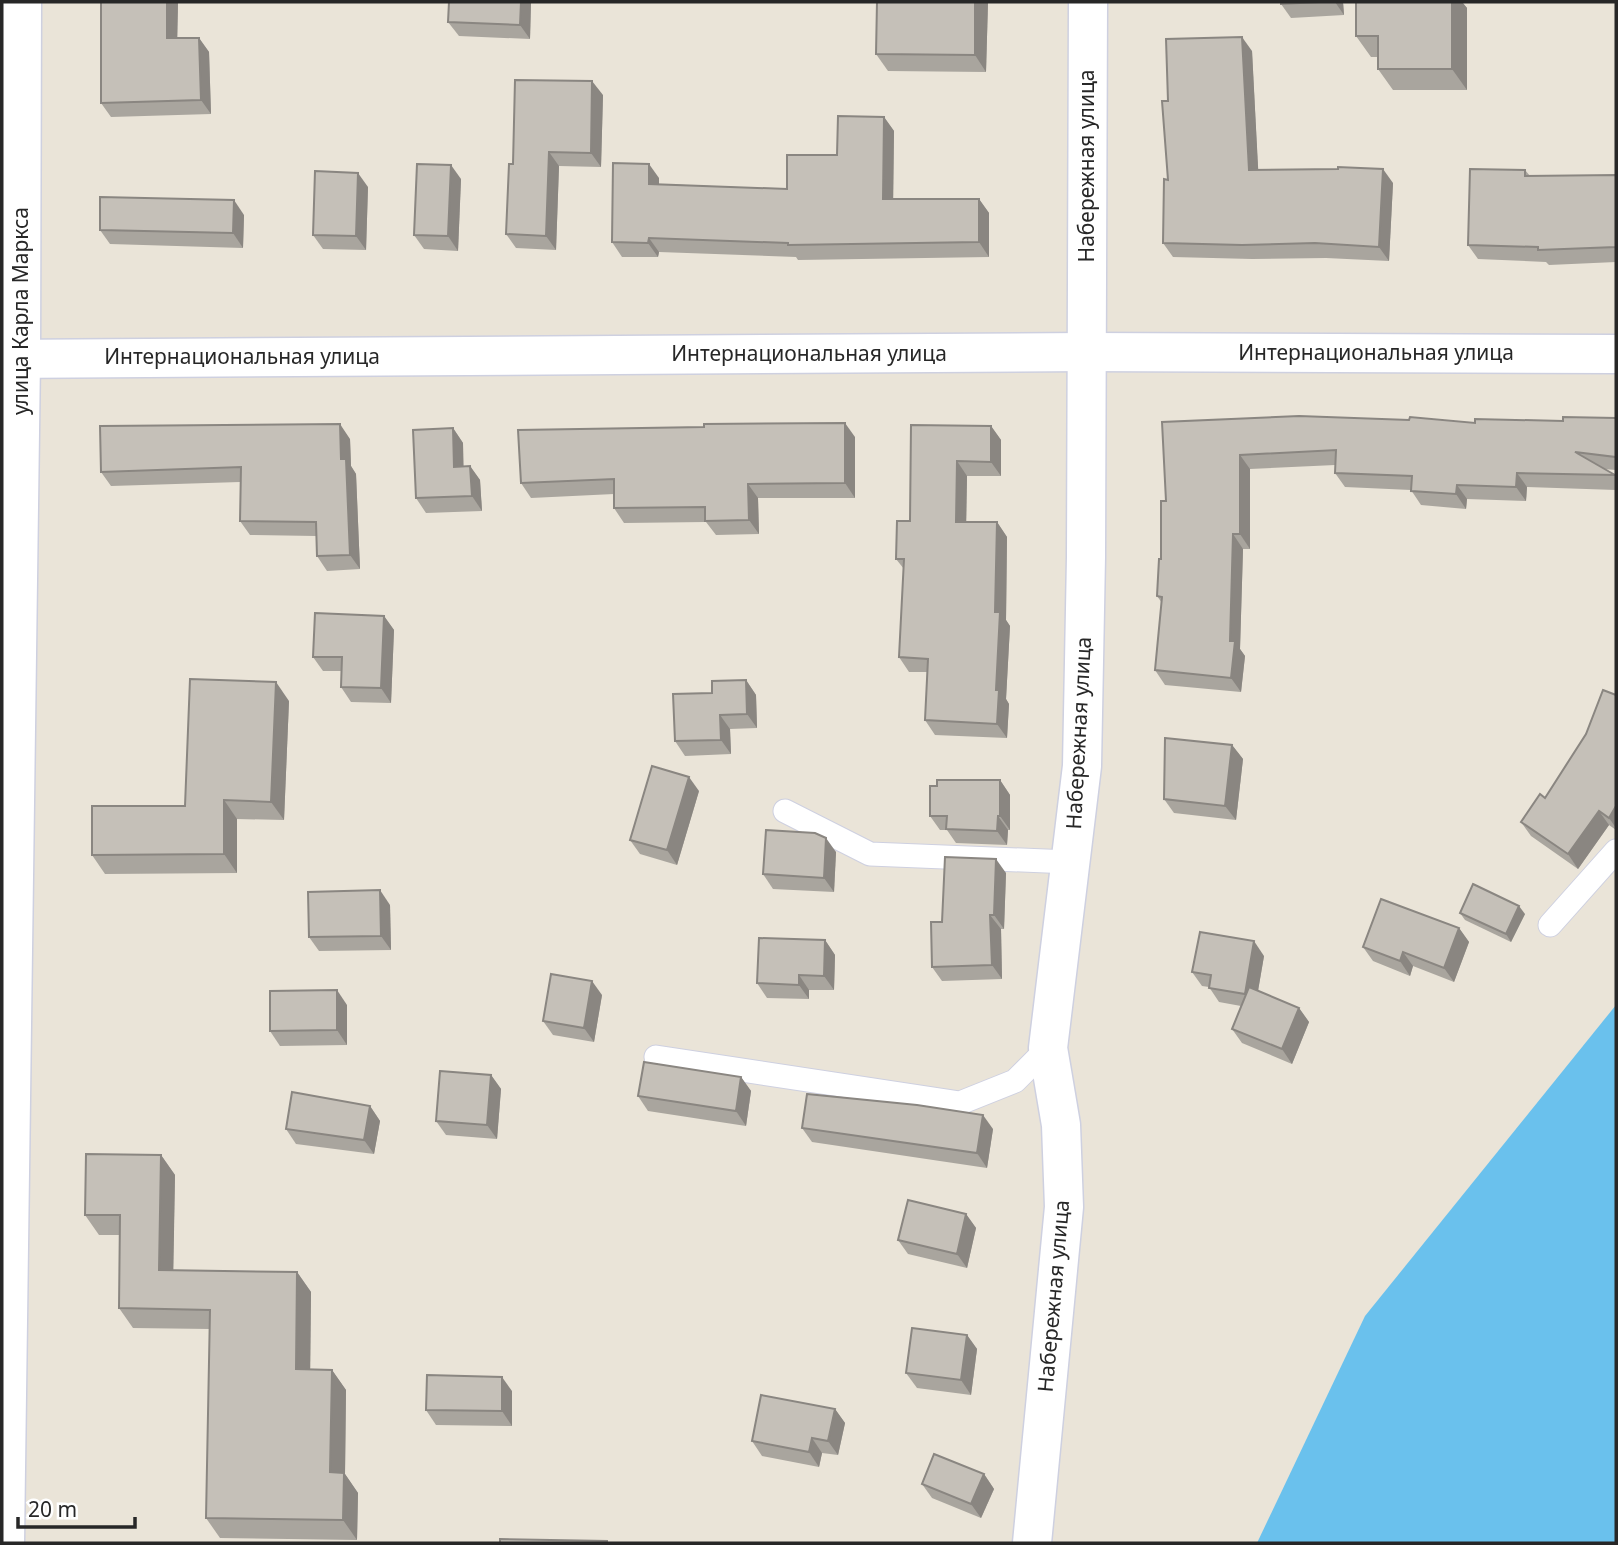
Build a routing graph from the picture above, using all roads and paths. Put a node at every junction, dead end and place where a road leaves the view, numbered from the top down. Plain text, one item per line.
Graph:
1 (22, 2) edge
2 (1088, 2) edge
3 (1086, 352) junction
4 (1616, 354) edge
5 (11, 359) edge
6 (785, 811) dead end
7 (1616, 851) edge
8 (1070, 862) junction
9 (1550, 925) dead end
10 (1048, 1048) junction
11 (656, 1057) dead end
12 (5, 1543) edge
13 (1032, 1543) edge

1 - 5 street, улица Карла Маркса
2 - 3 street, Набережная улица
3 - 4 street, Интернациональная улица
3 - 5 street, Интернациональная улица
3 - 8 street, Набережная улица
5 - 12 street, улица Карла Маркса
6 - 8 lane
7 - 9 lane
8 - 10 street, Набережная улица
10 - 11 lane
10 - 13 street, Набережная улица

